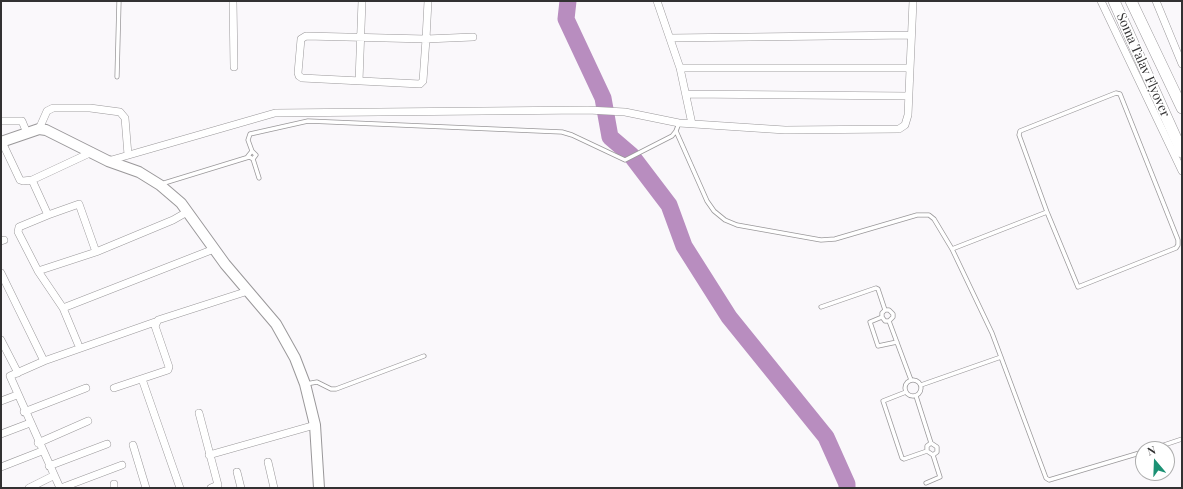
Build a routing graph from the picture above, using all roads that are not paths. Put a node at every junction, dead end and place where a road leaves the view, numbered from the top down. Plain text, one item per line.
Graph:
1 (119, 1) edge
2 (233, 1) edge
3 (362, 1) edge
4 (428, 1) edge
5 (657, 1) edge
6 (913, 1) edge
7 (1100, 1) edge
8 (1114, 1) edge
9 (1131, 1) edge
10 (1156, 1) edge
11 (911, 35) junction
12 (361, 36) junction
13 (473, 37) dead end
14 (670, 38) junction
15 (426, 39) junction
16 (1182, 64) edge
17 (234, 67) dead end
18 (680, 68) junction
19 (910, 68) junction
20 (117, 77) dead end
21 (359, 81) junction
22 (686, 94) junction
23 (908, 96) junction
24 (1182, 108) edge
25 (1, 121) edge
26 (679, 123) junction
27 (692, 124) junction
28 (39, 129) junction
29 (676, 131) junction
30 (27, 133) junction
31 (2, 142) edge
32 (92, 152) junction
33 (252, 152) junction
34 (1182, 152) edge
35 (128, 155) junction
36 (251, 158) junction
37 (108, 161) junction
38 (1182, 171) edge
39 (260, 178) dead end
40 (32, 180) junction
41 (160, 185) junction
42 (187, 212) junction
43 (1047, 212) junction
44 (48, 215) junction
45 (952, 249) junction
46 (214, 250) junction
47 (96, 252) junction
48 (38, 271) junction
49 (1, 273) edge
50 (248, 291) junction
51 (821, 307) dead end
52 (63, 308) junction
53 (885, 310) junction
54 (882, 317) junction
55 (889, 321) junction
56 (155, 322) junction
57 (1, 340) edge
58 (897, 342) junction
59 (78, 344) dead end
60 (424, 356) dead end
61 (1001, 357) junction
62 (44, 361) junction
63 (18, 373) junction
64 (1, 376) edge
65 (10, 376) junction
66 (142, 379) junction
67 (911, 380) junction
68 (305, 384) junction
69 (921, 385) junction
70 (86, 388) dead end
71 (114, 388) dead end
72 (906, 392) junction
73 (17, 395) junction
74 (916, 396) junction
75 (1, 401) edge
76 (24, 412) junction
77 (199, 413) dead end
78 (88, 422) dead end
79 (30, 423) junction
80 (315, 425) junction
81 (1, 434) edge
82 (38, 443) junction
83 (931, 443) junction
84 (107, 444) dead end
85 (133, 446) dead end
86 (42, 451) junction
87 (927, 451) junction
88 (1135, 454) edge
89 (209, 455) junction
90 (933, 455) junction
91 (268, 462) dead end
92 (122, 465) dead end
93 (49, 466) junction
94 (1, 467) edge
95 (237, 472) dead end
96 (53, 476) junction
97 (926, 483) dead end
98 (29, 488) edge
99 (60, 488) edge
100 (146, 488) edge
101 (180, 488) edge
102 (211, 488) edge
103 (241, 488) edge
104 (274, 488) edge
105 (319, 488) edge

1 - 20 lane
2 - 17 street
3 - 12 street
4 - 15 street
5 - 14 street
6 - 11 street
7 - 38 street
8 - 34 main road, Soma Talav Flyover
9 - 24 main road, Soma Talav Flyover
10 - 16 street
11 - 14 street
11 - 19 street
12 - 15 street
12 - 21 street
12 - 21 street
13 - 15 street
14 - 18 street
15 - 21 street
18 - 19 street
18 - 22 street
19 - 23 street
22 - 23 street
22 - 27 street
23 - 27 street
25 - 30 street
26 - 27 street
26 - 29 lane
26 - 35 street
28 - 30 street
28 - 32 street
28 - 35 street
29 - 33 lane
29 - 45 lane
30 - 31 street
31 - 40 street
32 - 37 street
32 - 40 street
33 - 36 lane
33 - 36 lane
35 - 37 street
36 - 39 lane
36 - 41 lane
37 - 41 street
40 - 44 street
41 - 42 street
42 - 46 street
42 - 47 street
43 - 43 lane
43 - 45 lane
44 - 47 street
44 - 48 street
45 - 61 lane
46 - 50 street
46 - 52 street
47 - 48 street
48 - 52 street
49 - 62 street
50 - 56 street
50 - 68 street
51 - 53 lane
52 - 59 street
53 - 54 lane
53 - 55 lane
54 - 55 lane
54 - 58 lane
55 - 58 lane
56 - 62 street
56 - 66 street
57 - 63 street
58 - 67 lane
60 - 68 lane
61 - 69 lane
61 - 88 lane
62 - 63 street
63 - 65 street
64 - 65 street
65 - 73 street
66 - 71 street
66 - 101 street
67 - 69 lane
67 - 72 lane
68 - 80 street
69 - 74 lane
70 - 76 street
72 - 74 lane
72 - 87 lane
73 - 75 street
73 - 76 street
74 - 83 lane
76 - 79 street
77 - 89 street
78 - 82 street
79 - 81 street
79 - 82 street
80 - 89 street
80 - 105 street
82 - 86 street
83 - 87 lane
83 - 90 lane
84 - 93 street
85 - 100 street
86 - 93 street
86 - 94 street
87 - 90 lane
89 - 102 street
90 - 97 lane
91 - 104 street
92 - 99 street
93 - 96 street
95 - 103 street
96 - 98 street
96 - 99 street

